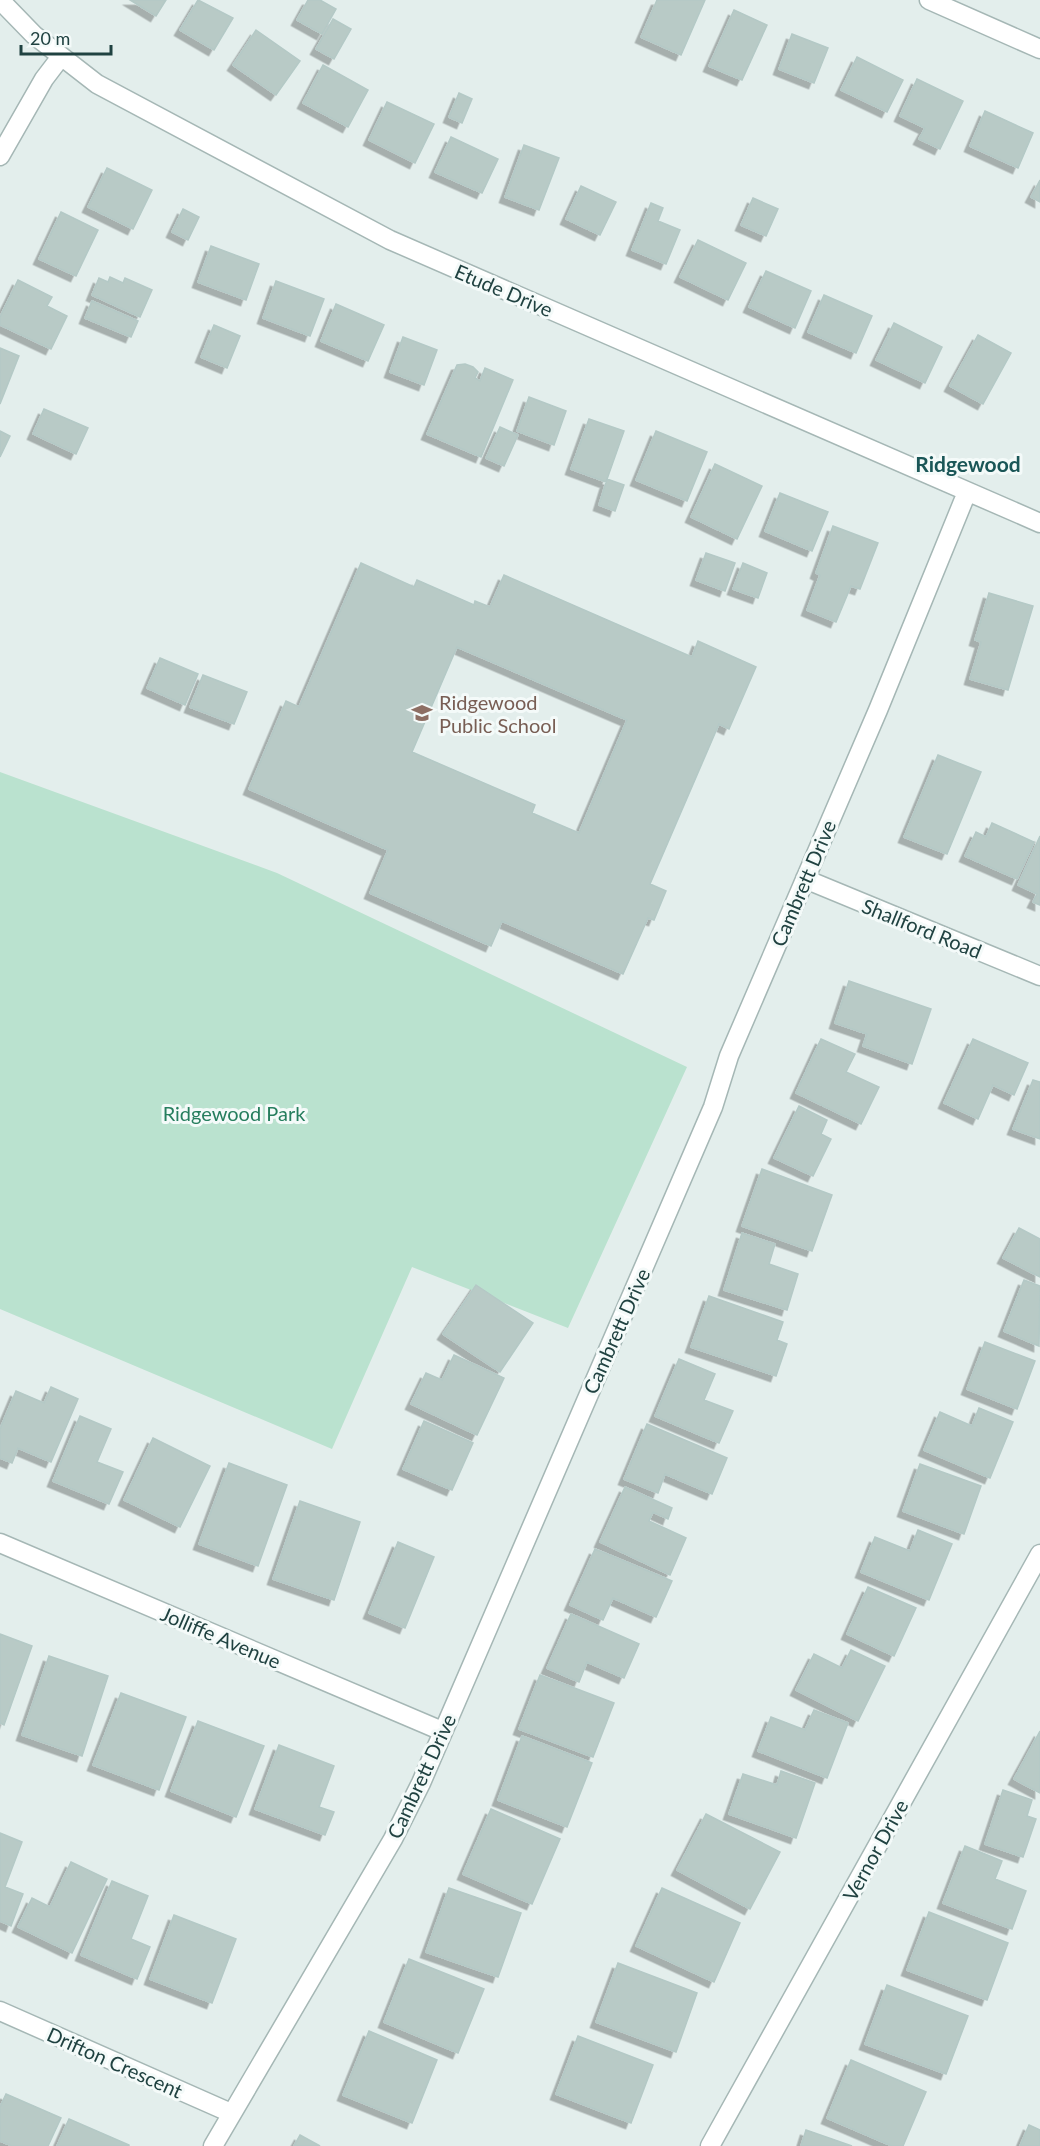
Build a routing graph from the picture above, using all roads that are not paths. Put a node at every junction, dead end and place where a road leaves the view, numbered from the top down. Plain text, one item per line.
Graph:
1 (0, 0) edge
2 (929, 0) edge
3 (1040, 49) edge
4 (60, 58) junction
5 (0, 156) edge
6 (967, 492) junction
7 (1040, 523) edge
8 (805, 879) junction
9 (1040, 976) edge
10 (0, 1543) edge
11 (1040, 1554) edge
12 (442, 1731) junction
13 (0, 2011) edge
14 (231, 2113) junction
15 (213, 2146) edge
16 (710, 2146) edge

1 - 4 street, Etude Drive
2 - 3 street
4 - 5 street
4 - 6 street, Etude Drive
6 - 7 street, Etude Drive
6 - 8 street, Cambrett Drive
8 - 9 street, Shallford Road
8 - 12 street, Cambrett Drive
10 - 12 street, Jolliffe Avenue
11 - 16 street, Vernor Drive
12 - 14 street, Cambrett Drive
13 - 14 street, Drifton Crescent
14 - 15 street, Cambrett Drive

